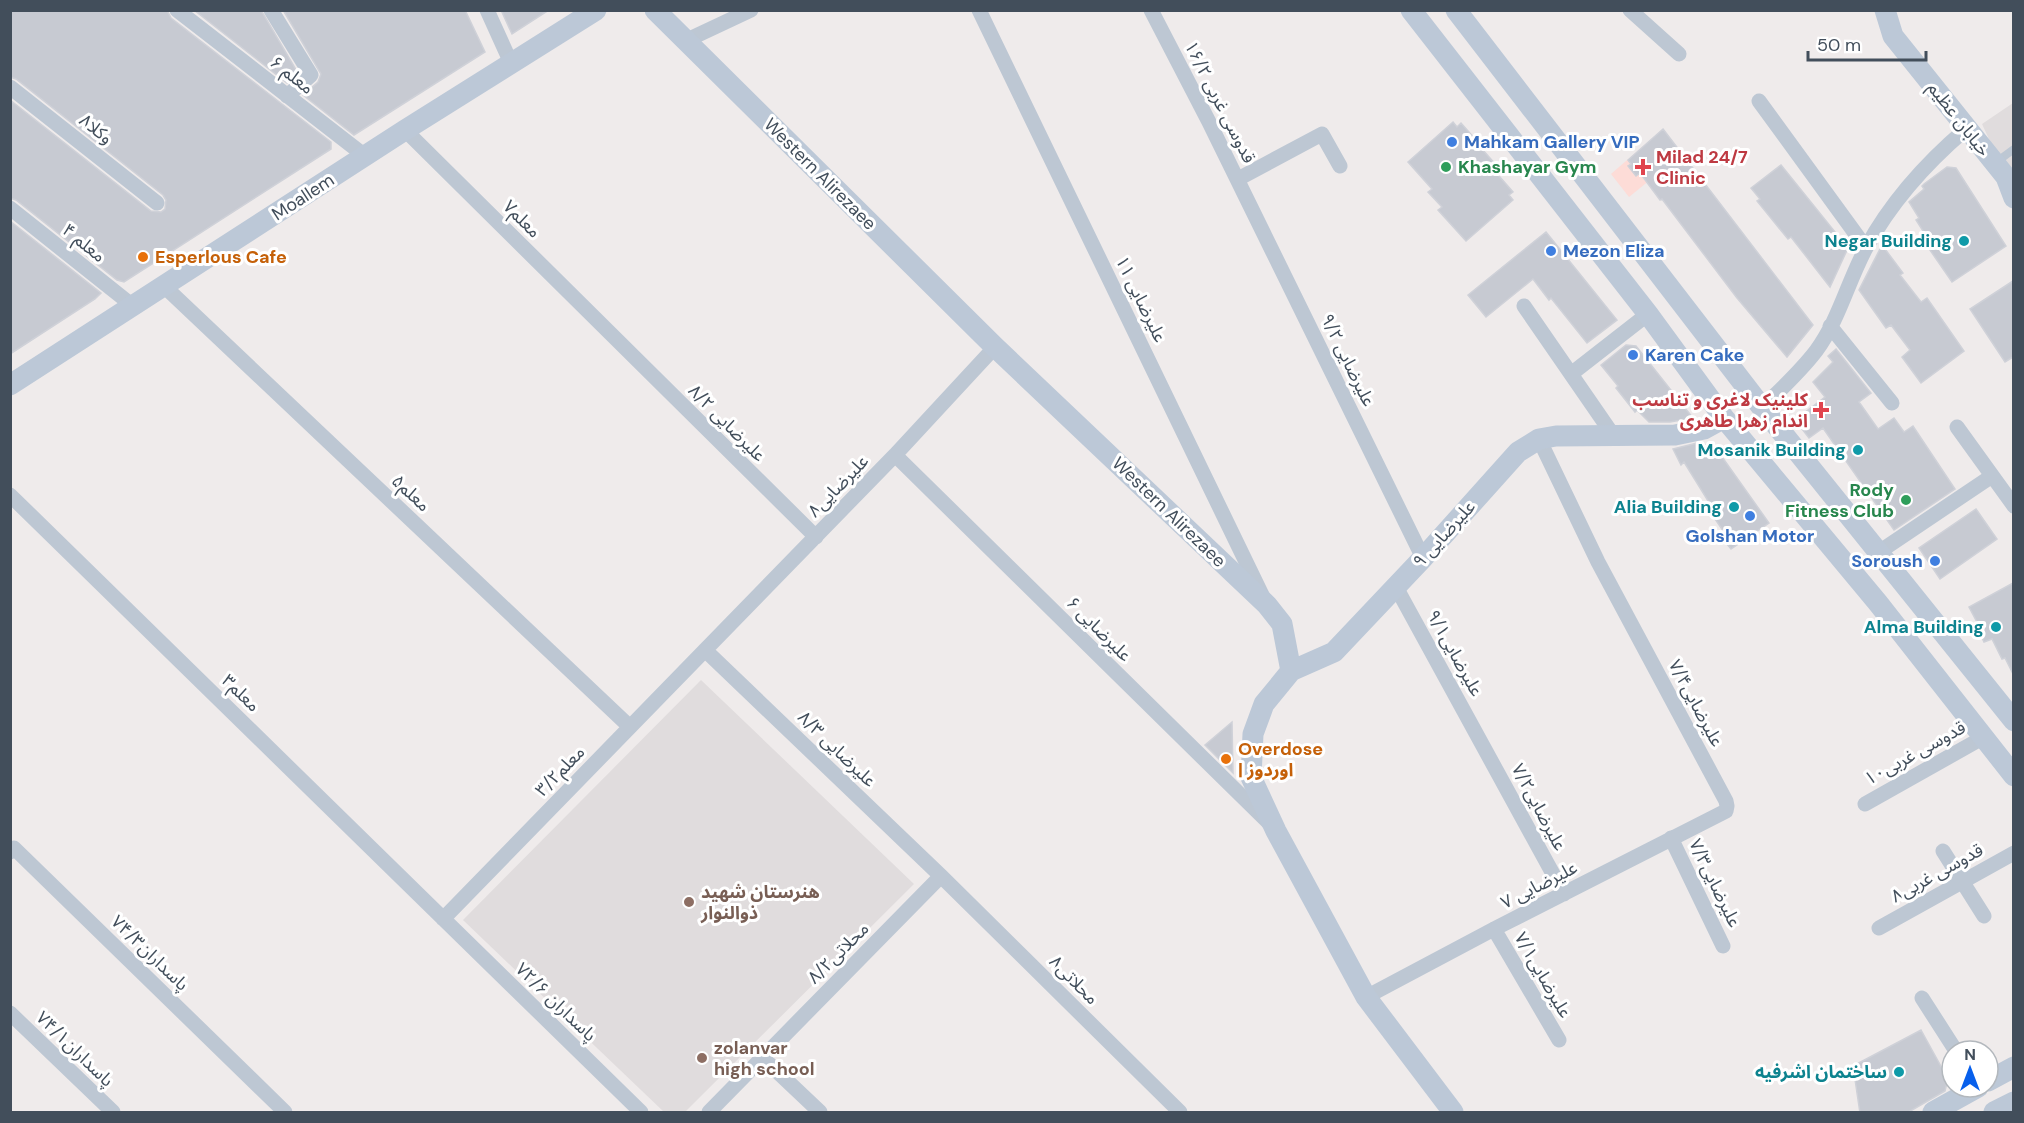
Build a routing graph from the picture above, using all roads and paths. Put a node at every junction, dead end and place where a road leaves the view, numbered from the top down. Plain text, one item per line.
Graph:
1 (177, 10) edge
2 (271, 10) edge
3 (487, 10) edge
4 (596, 10) edge
5 (655, 10) edge
6 (979, 10) edge
7 (1151, 10) edge
8 (1410, 10) edge
9 (1456, 10) edge
10 (1630, 10) edge
11 (1885, 10) edge
12 (745, 12) edge
13 (685, 41) junction
14 (1679, 54) dead end
15 (511, 63) junction
16 (10, 87) edge
17 (287, 96) junction
18 (1759, 101) dead end
19 (1966, 129) junction
20 (405, 130) junction
21 (2013, 148) edge
22 (365, 156) junction
23 (1994, 164) junction
24 (1341, 166) dead end
25 (1238, 179) junction
26 (2013, 198) edge
27 (158, 203) dead end
28 (11, 209) edge
29 (1866, 248) junction
30 (165, 286) junction
31 (133, 306) junction
32 (1524, 306) dead end
33 (1648, 314) junction
34 (1830, 326) junction
35 (612, 336) joint
36 (995, 347) junction
37 (1571, 374) junction
38 (10, 385) edge
39 (1892, 403) dead end
40 (1762, 408) junction
41 (1724, 418) junction
42 (1957, 427) dead end
43 (1613, 435) junction
44 (1539, 439) junction
45 (895, 455) junction
46 (1992, 476) junction
47 (10, 495) edge
48 (2013, 506) edge
49 (816, 537) junction
50 (1879, 552) junction
51 (1423, 558) junction
52 (1396, 587) junction
53 (1267, 605) junction
54 (705, 650) junction
55 (1291, 671) junction
56 (2013, 721) edge
57 (630, 727) junction
58 (1983, 737) junction
59 (1479, 738) joint
60 (2013, 777) edge
61 (1865, 804) dead end
62 (1727, 806) joint
63 (1276, 831) junction
64 (1671, 838) junction
65 (12, 850) edge
66 (1943, 851) dead end
67 (2013, 853) edge
68 (941, 876) junction
69 (1962, 882) junction
70 (1564, 894) junction
71 (1984, 916) dead end
72 (443, 919) junction
73 (1879, 928) dead end
74 (1494, 929) junction
75 (1724, 946) dead end
76 (1365, 997) junction
77 (1922, 998) dead end
78 (10, 1013) edge
79 (1948, 1039) edge
80 (1559, 1040) dead end
81 (763, 1058) junction
82 (1957, 1099) edge
83 (2013, 1102) edge
84 (113, 1113) edge
85 (285, 1113) edge
86 (641, 1113) edge
87 (709, 1113) edge
88 (820, 1113) edge
89 (1180, 1113) edge
90 (1453, 1113) edge
91 (1933, 1113) edge
92 (1994, 1113) edge

1 - 17 street, ۶ معلم
2 - 17 street
3 - 15 street
4 - 15 street, Moallem
5 - 13 street, Western Alirezaee
6 - 53 street, ۱۱ علیرضایی
7 - 25 street, ۱۶/۲ قدوسی غربی
8 - 33 street
9 - 40 street
10 - 14 street
11 - 19 street, خیابان عظیم
12 - 13 street
13 - 36 street, Western Alirezaee
15 - 20 street, Moallem
16 - 27 street, وکلا۸
17 - 22 street, ۶ معلم
18 - 29 street
19 - 23 street, خیابان عظیم
19 - 29 street
20 - 22 street, Moallem
20 - 35 street, معلم۷
21 - 23 lane
22 - 30 street, Moallem
23 - 26 street, خیابان عظیم
24 - 25 street
25 - 51 street, ۹/۲ علیرضایی
28 - 31 street, ۴ معلم
29 - 34 street
30 - 31 street, Moallem
30 - 57 street, معلم۵
31 - 38 street, Moallem
32 - 37 street
33 - 37 street
33 - 41 street
34 - 39 street
34 - 40 street
35 - 49 street, علیرضایی ۸/۲
36 - 45 street, علیرضایی۸
36 - 53 street, Western Alirezaee
37 - 43 street
40 - 50 street
41 - 43 street, ۹ علیرضایی
41 - 58 street
42 - 46 street
43 - 44 street, ۹ علیرضایی
44 - 51 street, ۹ علیرضایی
44 - 62 street, علیرضایی۷/۴
45 - 49 street, علیرضایی۸
45 - 63 street, ۶ علیرضایی
46 - 48 street
46 - 50 street
47 - 72 street, معلم۳
49 - 54 street, علیرضایی۸
50 - 56 street
51 - 52 street, ۹ علیرضایی
52 - 55 street, ۹ علیرضایی
52 - 59 street, علیرضایی۹/۱
53 - 55 street, Western Alirezaee
54 - 57 street, معلم۳/۲
54 - 68 street, ۸/۳ علیرضایی
55 - 63 street
57 - 72 street, معلم۳/۲
58 - 60 street
58 - 61 street, قدوسی غربی۱۰
59 - 70 street, علیرضایی۷/۲
62 - 64 street, ۷ علیرضایی
63 - 76 street
64 - 70 street, ۷ علیرضایی
64 - 75 street, علیرضایی۷/۳
65 - 85 street, پاسداران۷۴/۳
66 - 69 street
67 - 69 street, قدوسی غربی۸
68 - 81 street, محلاتی۸/۲
68 - 89 street, محلاتی۸
69 - 71 street
69 - 73 street, قدوسی غربی۸
70 - 74 street, ۷ علیرضایی
72 - 86 street, ۷۲/۶ پاسداران
74 - 76 street, ۷ علیرضایی
74 - 80 street, علیرضایی۷/۱
76 - 90 street
77 - 79 street
78 - 84 street, پاسداران۷۴/۱
81 - 87 street, محلاتی۸/۲
81 - 88 street
82 - 91 street
83 - 92 street

